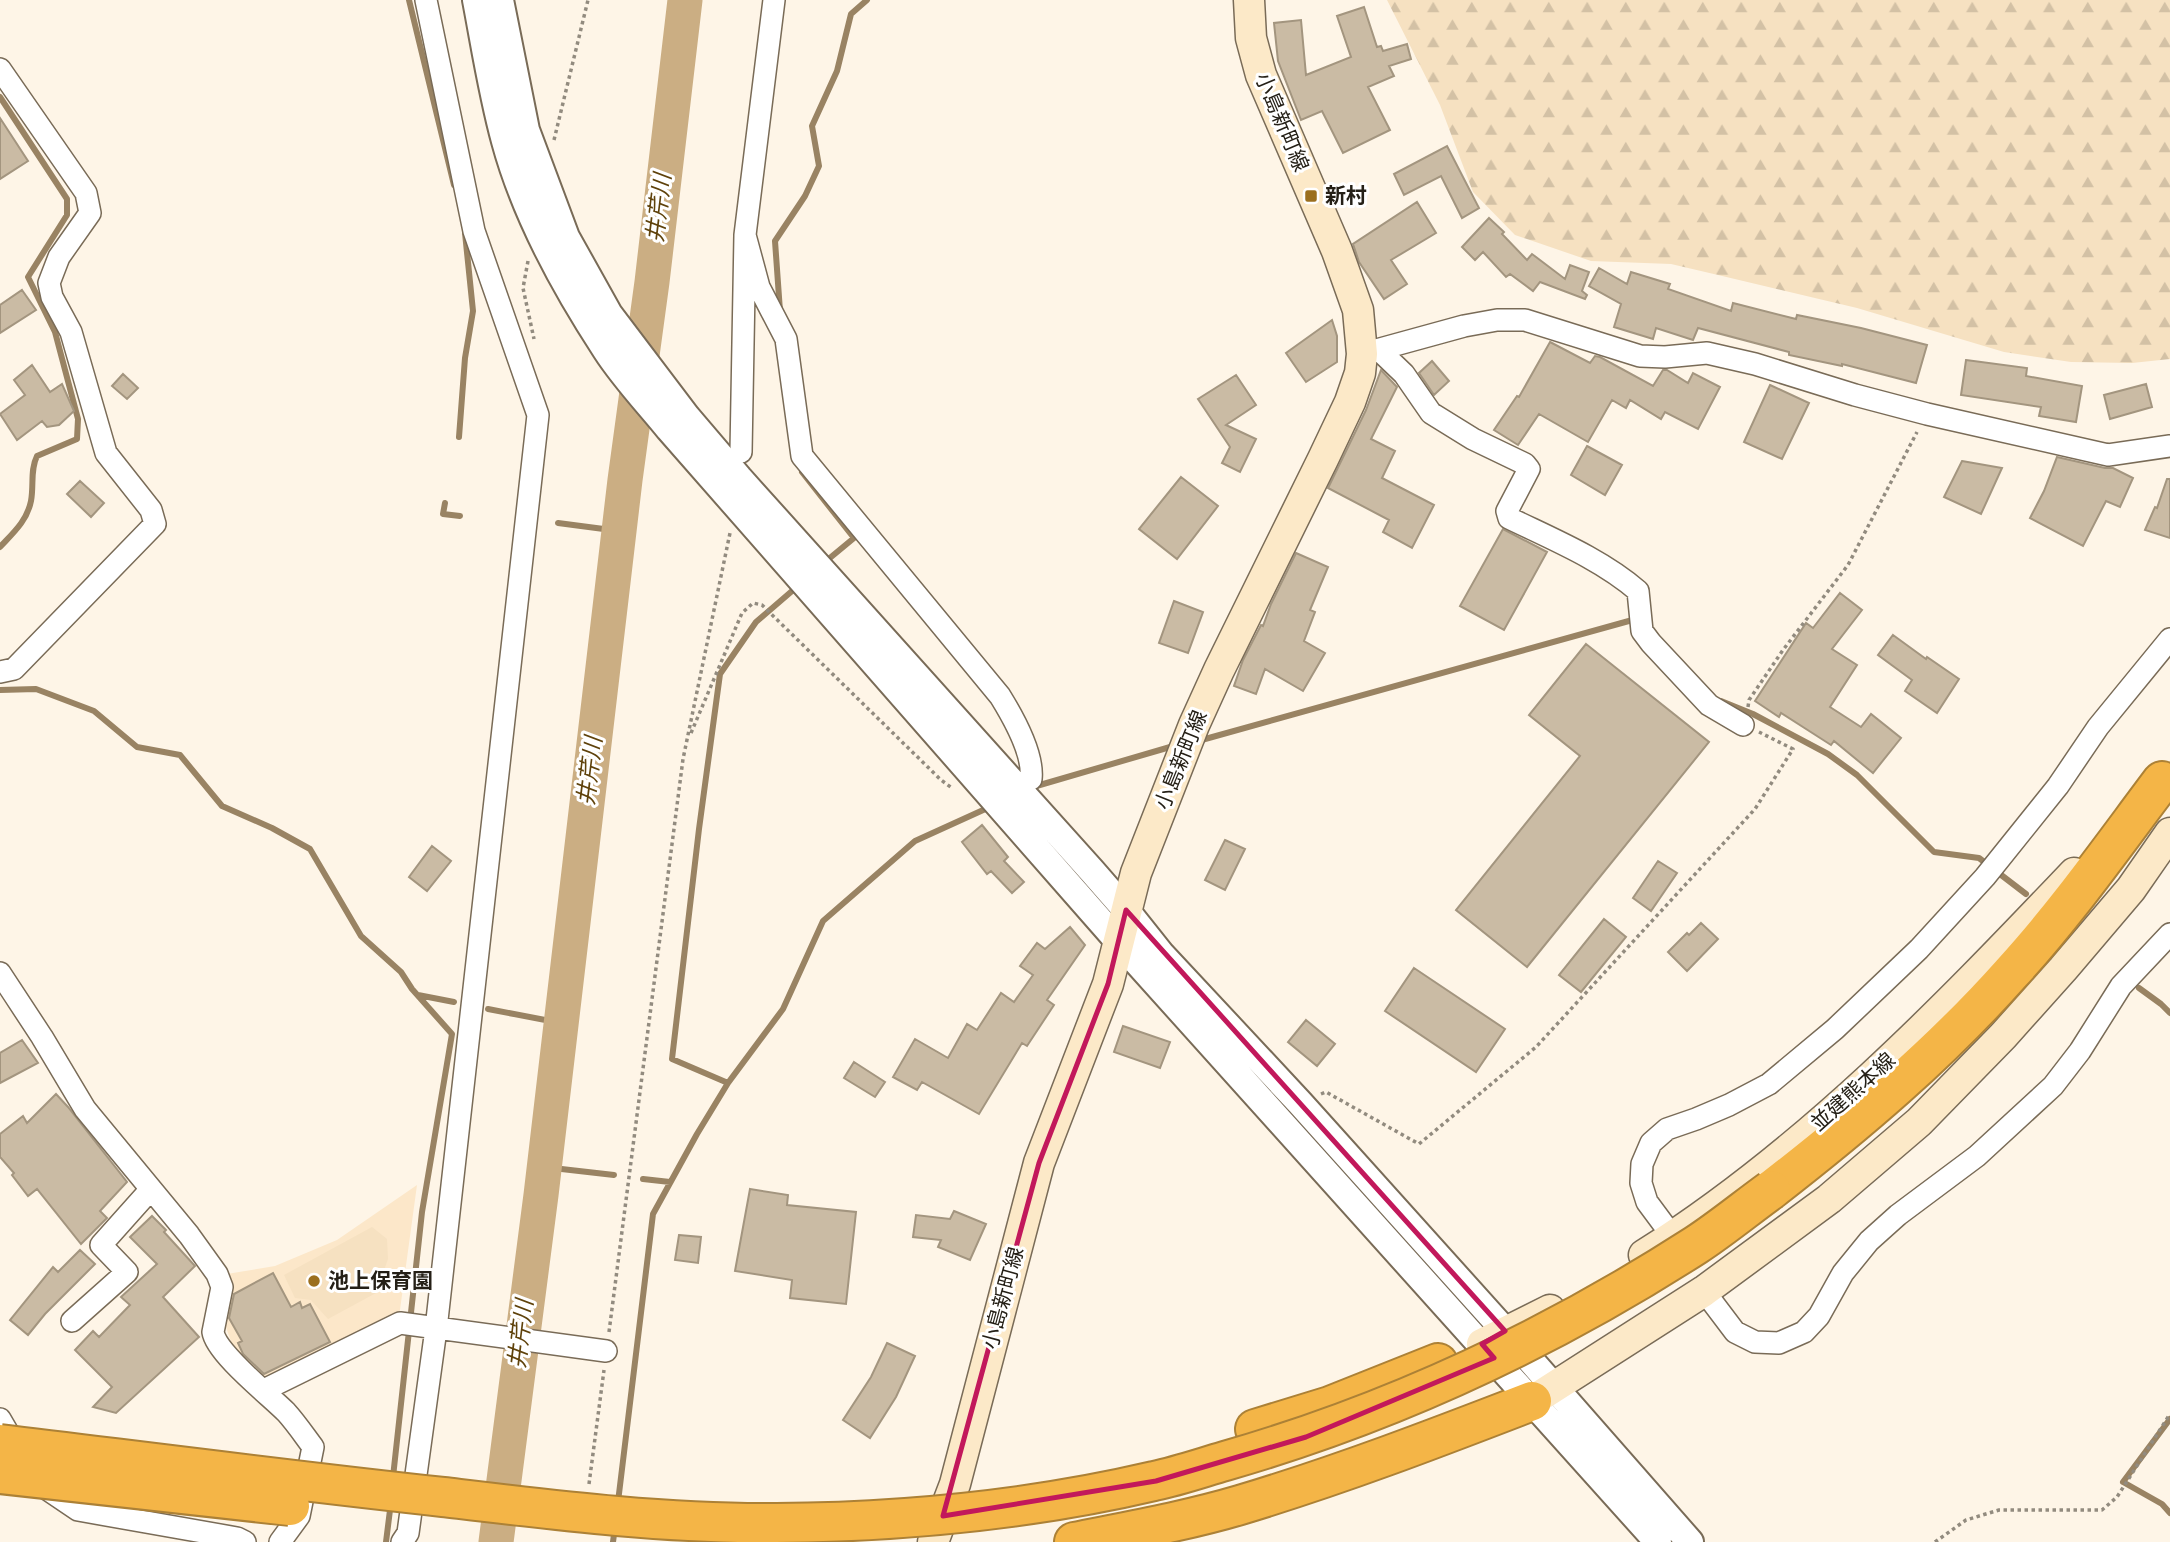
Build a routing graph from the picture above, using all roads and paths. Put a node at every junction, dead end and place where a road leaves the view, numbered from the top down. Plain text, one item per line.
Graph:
1 (426, 0) edge
2 (476, 0) edge
3 (500, 0) edge
4 (774, 0) edge
5 (1249, 0) edge
6 (0, 69) edge
7 (745, 235) junction
8 (1370, 352) junction
9 (1927, 414) junction
10 (2170, 446) edge
11 (740, 465) junction
12 (736, 505) junction
13 (2170, 639) edge
14 (0, 672) edge
15 (1743, 725) junction
16 (688, 741) junction
17 (1016, 785) junction
18 (2167, 788) edge
19 (991, 795) junction
20 (2170, 833) edge
21 (1126, 910) junction
22 (2170, 934) edge
23 (1118, 941) junction
24 (0, 973) edge
25 (1300, 1104) junction
26 (151, 1189) junction
27 (1778, 1198) junction
28 (1672, 1237) junction
29 (1704, 1292) junction
30 (72, 1321) dead end
31 (438, 1329) junction
32 (1493, 1338) junction
33 (606, 1351) junction
34 (264, 1390) junction
35 (1543, 1394) junction
36 (2170, 1414) edge
37 (0, 1419) edge
38 (0, 1444) edge
39 (1596, 1454) junction
40 (0, 1474) edge
41 (588, 1490) dead end
42 (774, 1523) junction
43 (246, 1542) edge
44 (281, 1542) edge
45 (402, 1542) edge
46 (619, 1542) edge
47 (879, 1542) edge
48 (933, 1542) edge
49 (1074, 1542) edge
50 (1658, 1542) edge
51 (1690, 1542) edge
52 (1935, 1542) edge

1 - 31 street
2 - 12 street
3 - 11 street
4 - 7 street
5 - 8 main road, 小島新町線
6 - 14 street
7 - 11 street
7 - 17 street
8 - 9 street
8 - 15 street
8 - 21 main road, 小島新町線
9 - 10 street
9 - 15 path
11 - 17 street
12 - 16 path
12 - 19 street
13 - 28 street
15 - 25 path
16 - 19 path
16 - 33 path
17 - 19 street
17 - 21 street
18 - 27 highway
18 - 28 main road, 並建熊本線
19 - 23 street
20 - 29 main road
21 - 23 main road, 小島新町線
21 - 25 street
22 - 29 street
23 - 32 street
23 - 48 main road, 小島新町線
24 - 26 street
25 - 32 street
26 - 30 street
26 - 34 street
27 - 42 highway, bridge
27 - 47 highway
28 - 32 main road, 並建熊本線
29 - 35 main road
31 - 33 street
31 - 34 street
31 - 45 street
32 - 35 street
32 - 42 highway, bridge
33 - 41 path
34 - 44 street
35 - 39 street
35 - 49 highway
36 - 52 path
37 - 43 street
38 - 42 highway, bridge
39 - 50 street
39 - 51 street
40 - 46 highway, bridge

